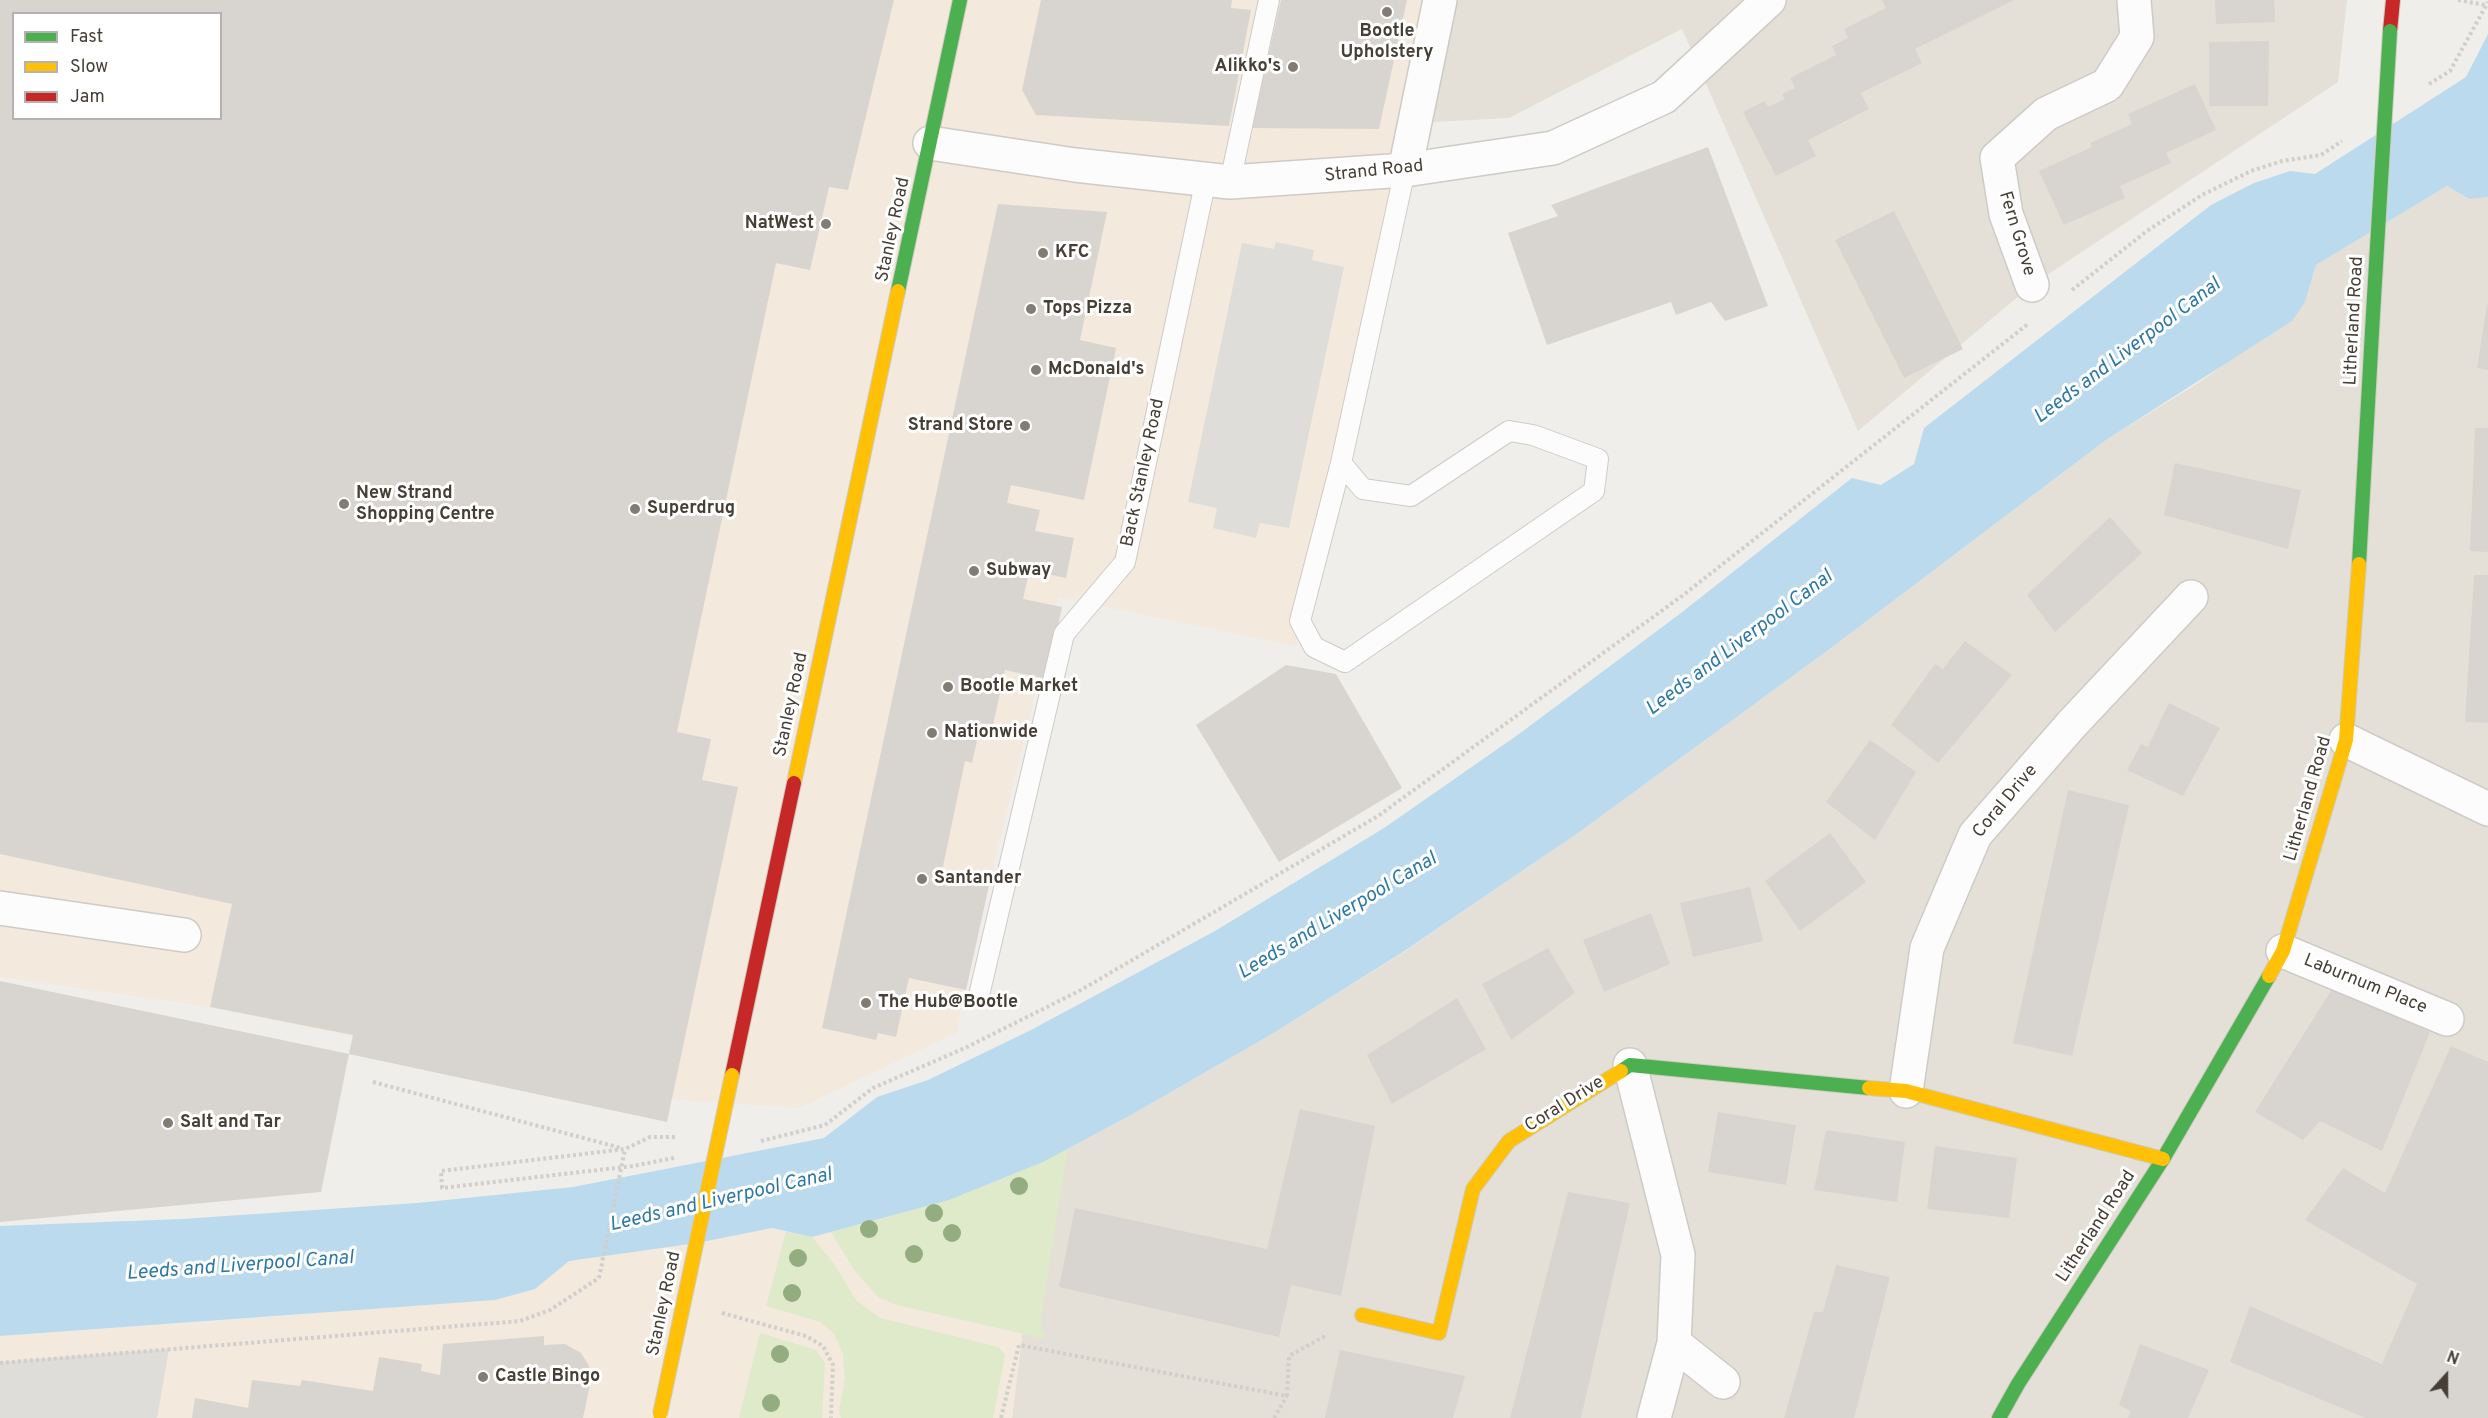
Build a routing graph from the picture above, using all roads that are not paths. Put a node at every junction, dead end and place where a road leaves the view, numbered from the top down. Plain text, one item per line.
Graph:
1 (960, 0) edge
2 (1269, 0) edge
3 (1440, 0) edge
4 (1769, 0) edge
5 (2134, 0) edge
6 (2392, 0) edge
7 (930, 143) junction
8 (1405, 170) junction
9 (1218, 181) junction
10 (2032, 285) dead end
11 (1341, 463) junction
12 (2191, 597) dead end
13 (2346, 740) junction
14 (2488, 809) edge
15 (0, 908) edge
16 (184, 934) dead end
17 (2283, 951) junction
18 (980, 991) dead end
19 (2447, 1019) dead end
20 (1630, 1065) junction
21 (1906, 1091) junction
22 (2163, 1159) junction
23 (1362, 1315) road end
24 (1674, 1343) junction
25 (1723, 1382) dead end
26 (660, 1416) edge
27 (1654, 1418) edge
28 (1999, 1418) edge

1 - 7 street, Stanley Road
2 - 9 lane, Back Stanley Road
3 - 8 street
4 - 8 street, Strand Road
5 - 10 street, Fern Grove
6 - 13 street, Litherland Road, bridge
7 - 9 street, Strand Road
7 - 26 street, Stanley Road, bridge
8 - 9 street, Strand Road
8 - 11 lane
9 - 18 lane, Back Stanley Road
11 - 11 lane
12 - 21 street, Coral Drive
13 - 14 street
13 - 17 street, Litherland Road
15 - 16 street
17 - 19 street, Laburnum Place
17 - 22 street, Litherland Road
20 - 21 street
20 - 23 street, Coral Drive
20 - 24 street
21 - 22 street
22 - 28 street, Litherland Road
24 - 25 street
24 - 27 street

